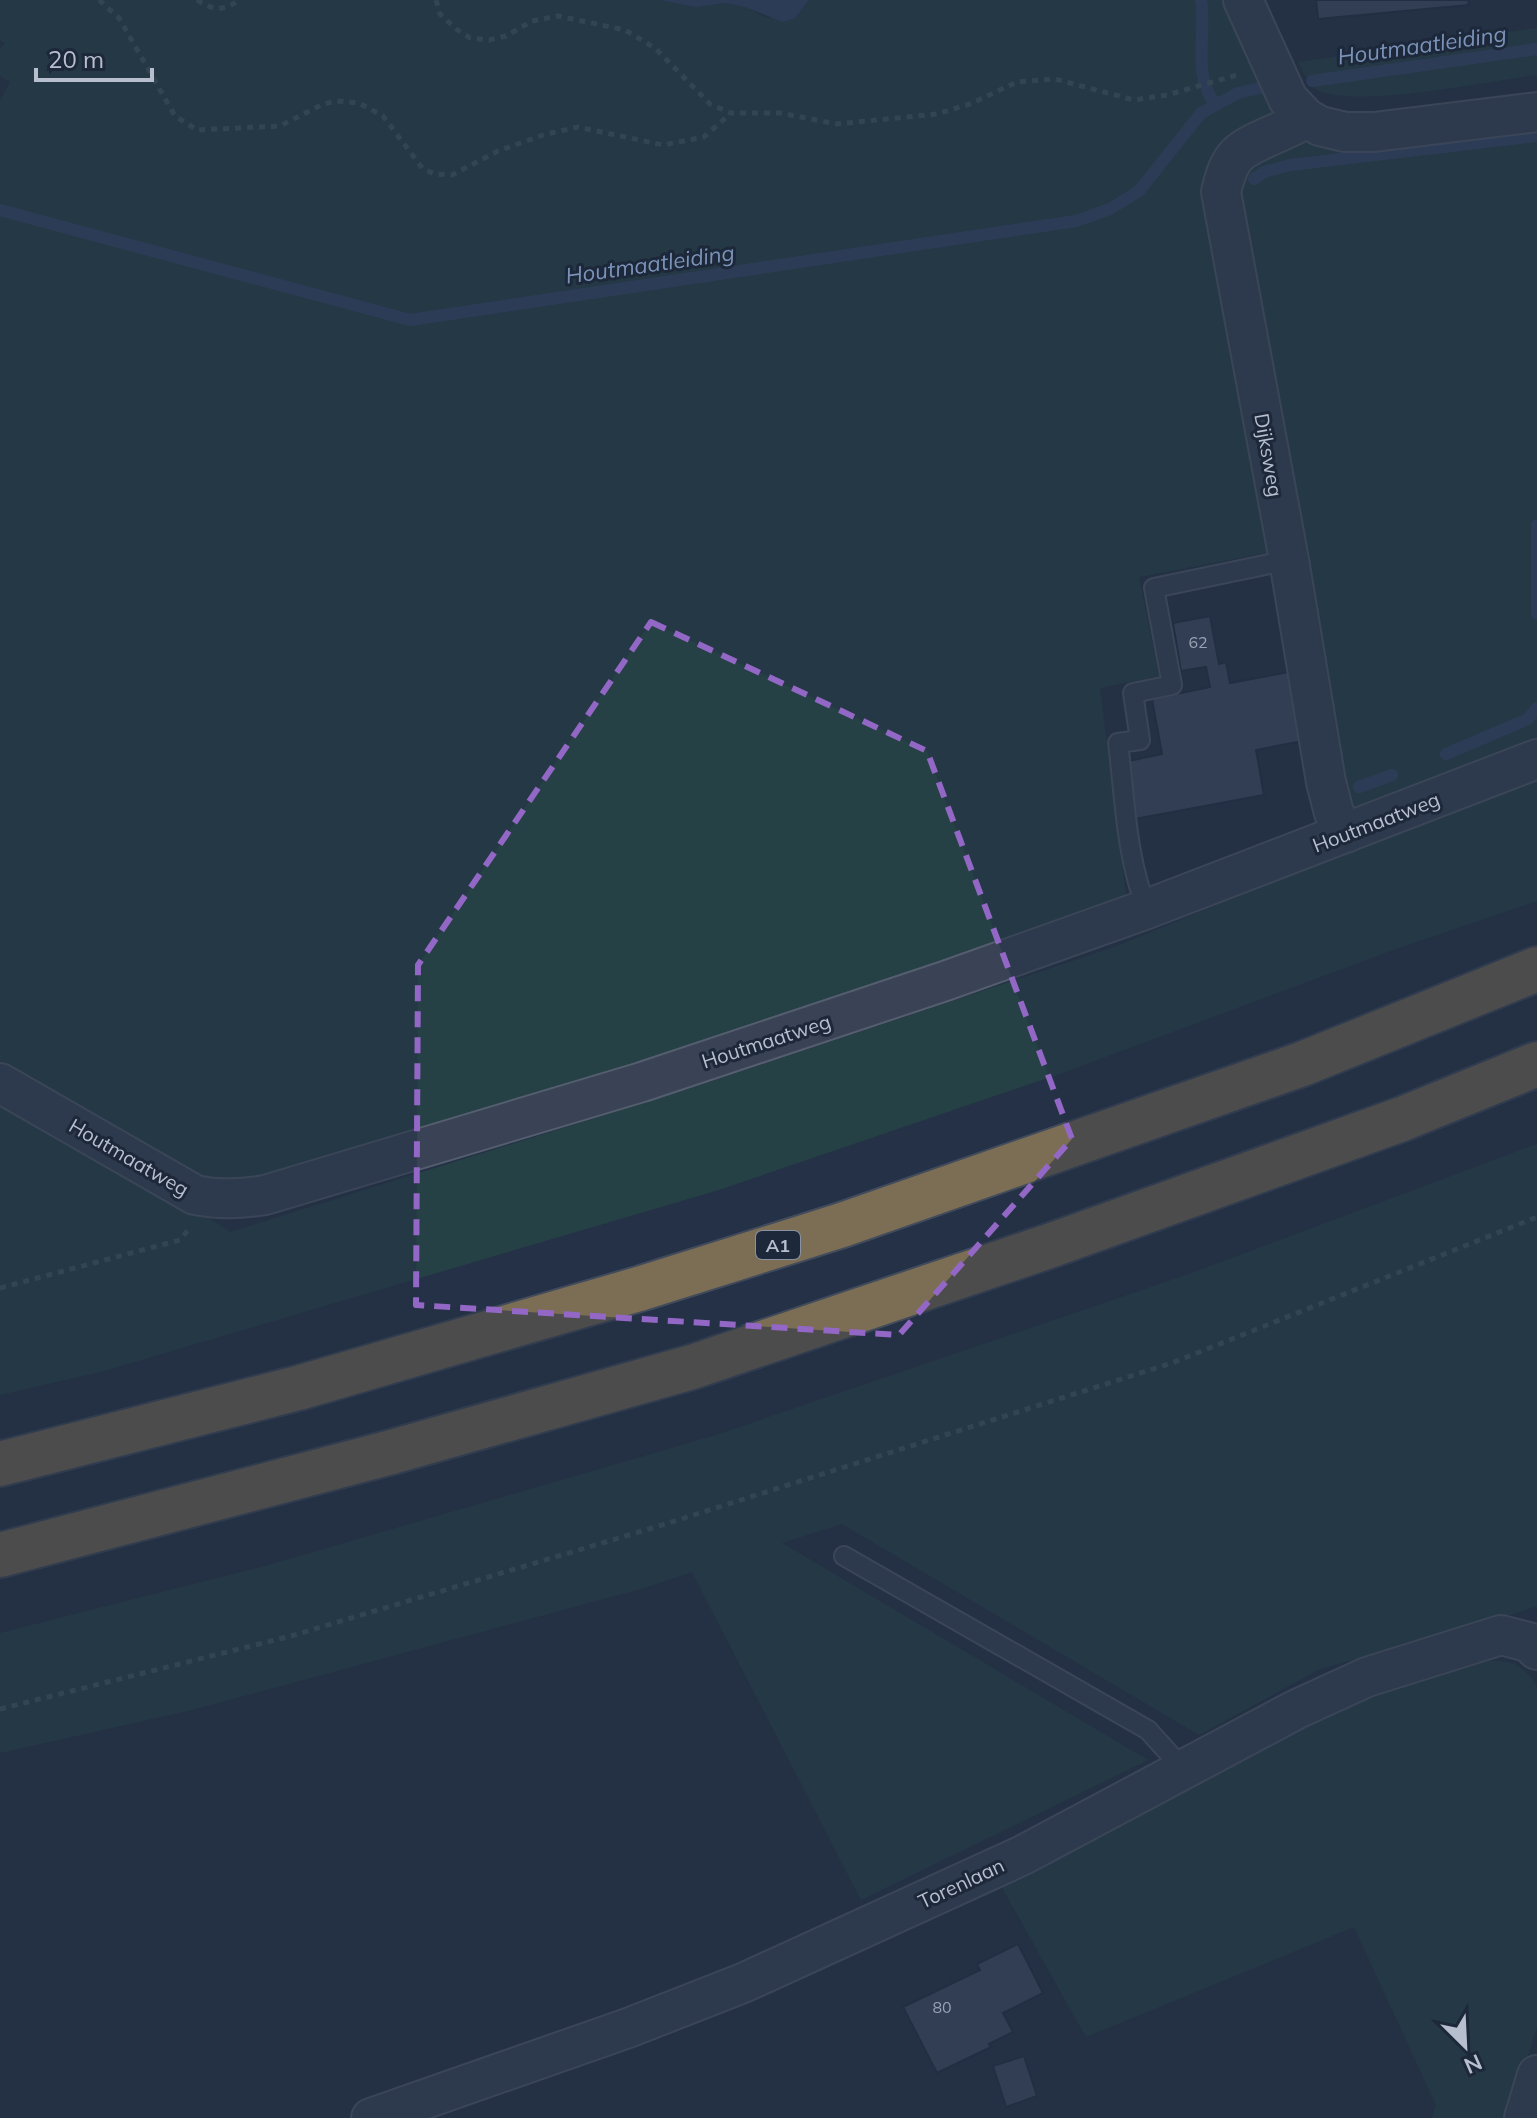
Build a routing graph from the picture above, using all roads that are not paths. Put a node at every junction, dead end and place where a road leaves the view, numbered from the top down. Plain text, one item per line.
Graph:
1 (1243, 0) edge
2 (1537, 112) edge
3 (1306, 118) junction
4 (1289, 560) junction
5 (1537, 759) edge
6 (1346, 833) junction
7 (1147, 909) junction
8 (1537, 969) edge
9 (1537, 1064) edge
10 (0, 1083) edge
11 (0, 1464) edge
12 (0, 1555) edge
13 (844, 1556) dead end
14 (1537, 1650) edge
15 (1183, 1769) junction
16 (1537, 2075) edge
17 (371, 2118) edge
18 (1524, 2118) edge

1 - 3 street
2 - 3 street
3 - 4 street, Dijksweg
4 - 6 street, Dijksweg
4 - 7 lane
5 - 6 street, Houtmaatweg
6 - 7 street, Houtmaatweg
7 - 10 street, Houtmaatweg
8 - 11 highway, A1
9 - 12 highway
13 - 15 lane
14 - 15 street, Torenlaan
15 - 17 street, Torenlaan
16 - 18 street

